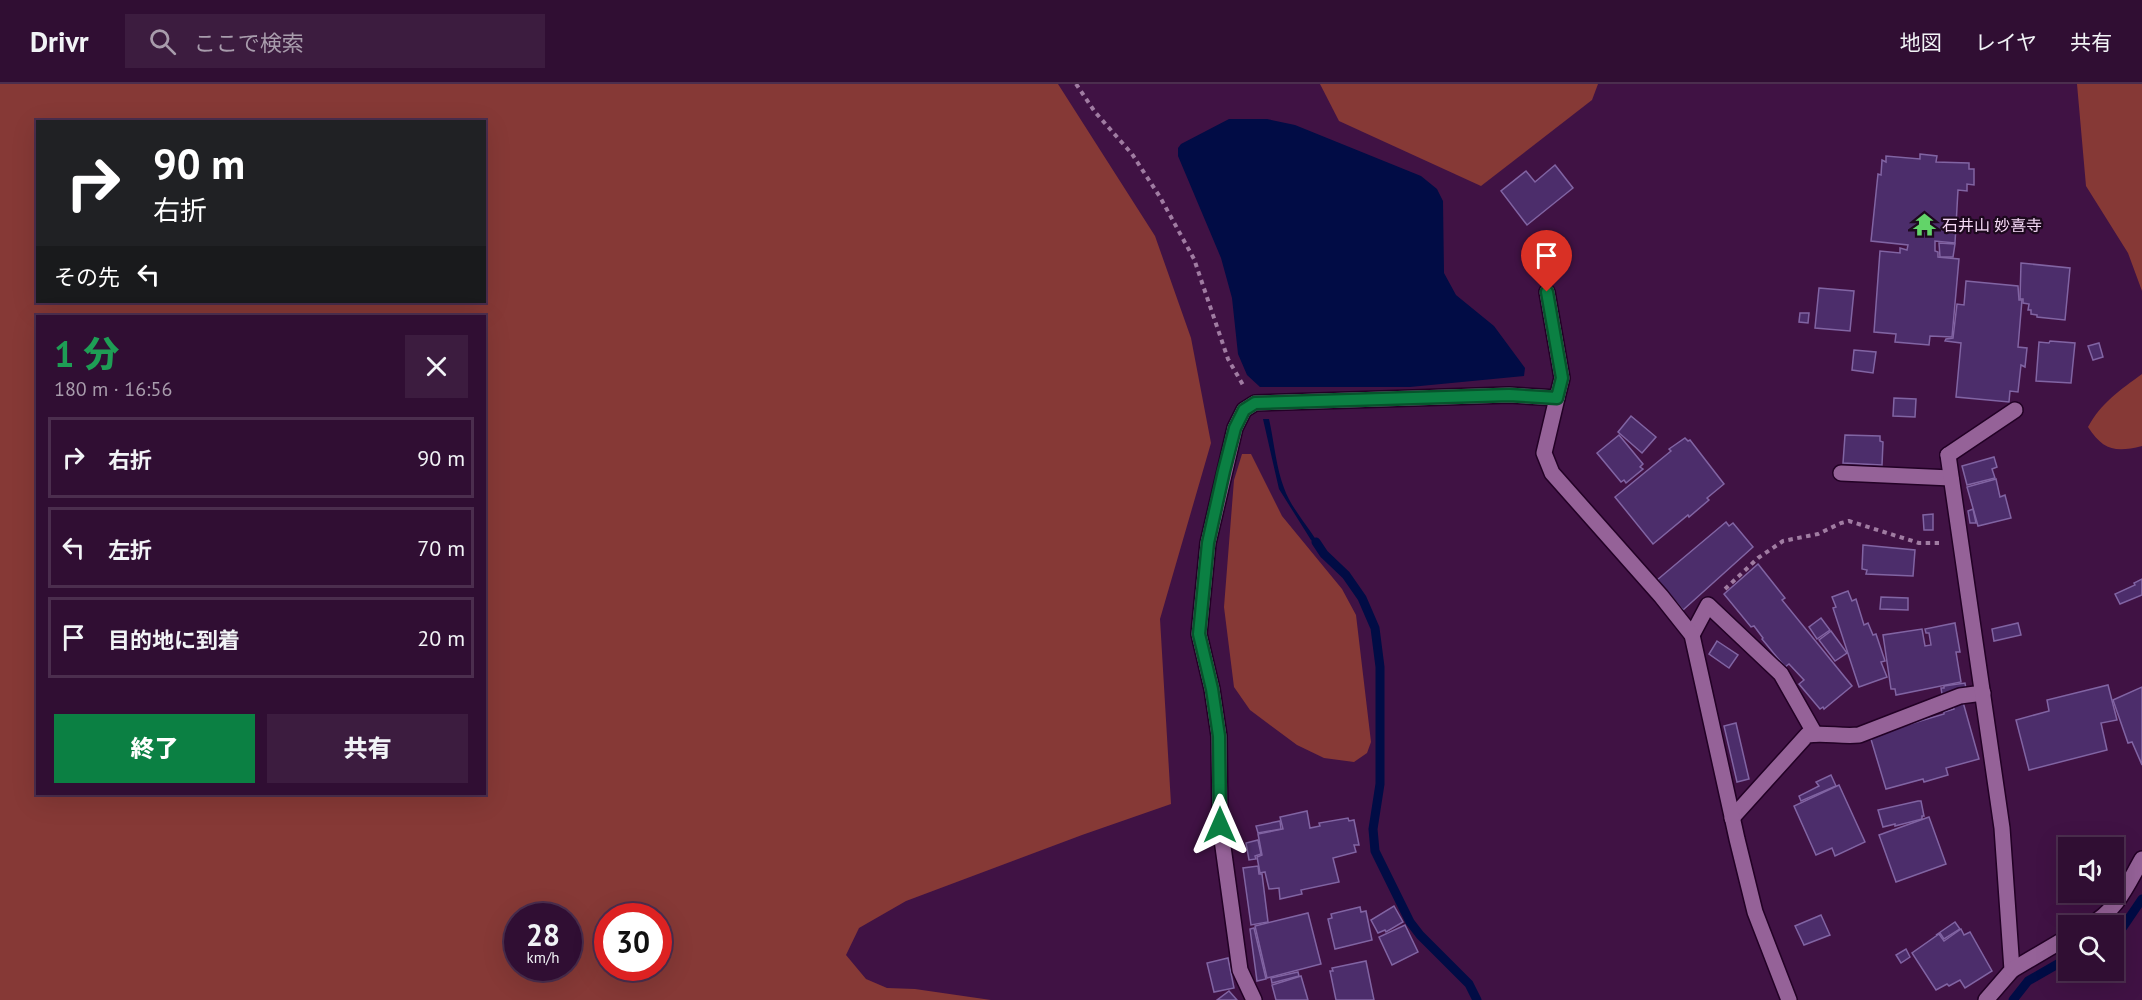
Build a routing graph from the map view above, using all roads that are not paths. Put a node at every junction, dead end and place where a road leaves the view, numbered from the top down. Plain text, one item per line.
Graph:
1 (1547, 292) dead end
2 (1557, 398) junction
3 (2015, 410) dead end
4 (1841, 473) dead end
5 (1951, 478) junction
6 (1692, 635) junction
7 (1983, 693) junction
8 (1815, 734) junction
9 (1732, 818) junction
10 (2142, 859) edge
11 (2107, 915) edge
12 (2058, 944) edge
13 (2012, 970) junction
14 (1254, 1000) edge
15 (1789, 1000) edge
16 (1986, 1000) edge

1 - 2 street
2 - 6 street
2 - 14 street
3 - 5 street
4 - 5 street
5 - 7 street
6 - 8 street
6 - 9 street
7 - 8 street
7 - 13 street
8 - 9 street
9 - 15 street
10 - 11 street
12 - 13 street
13 - 16 street

